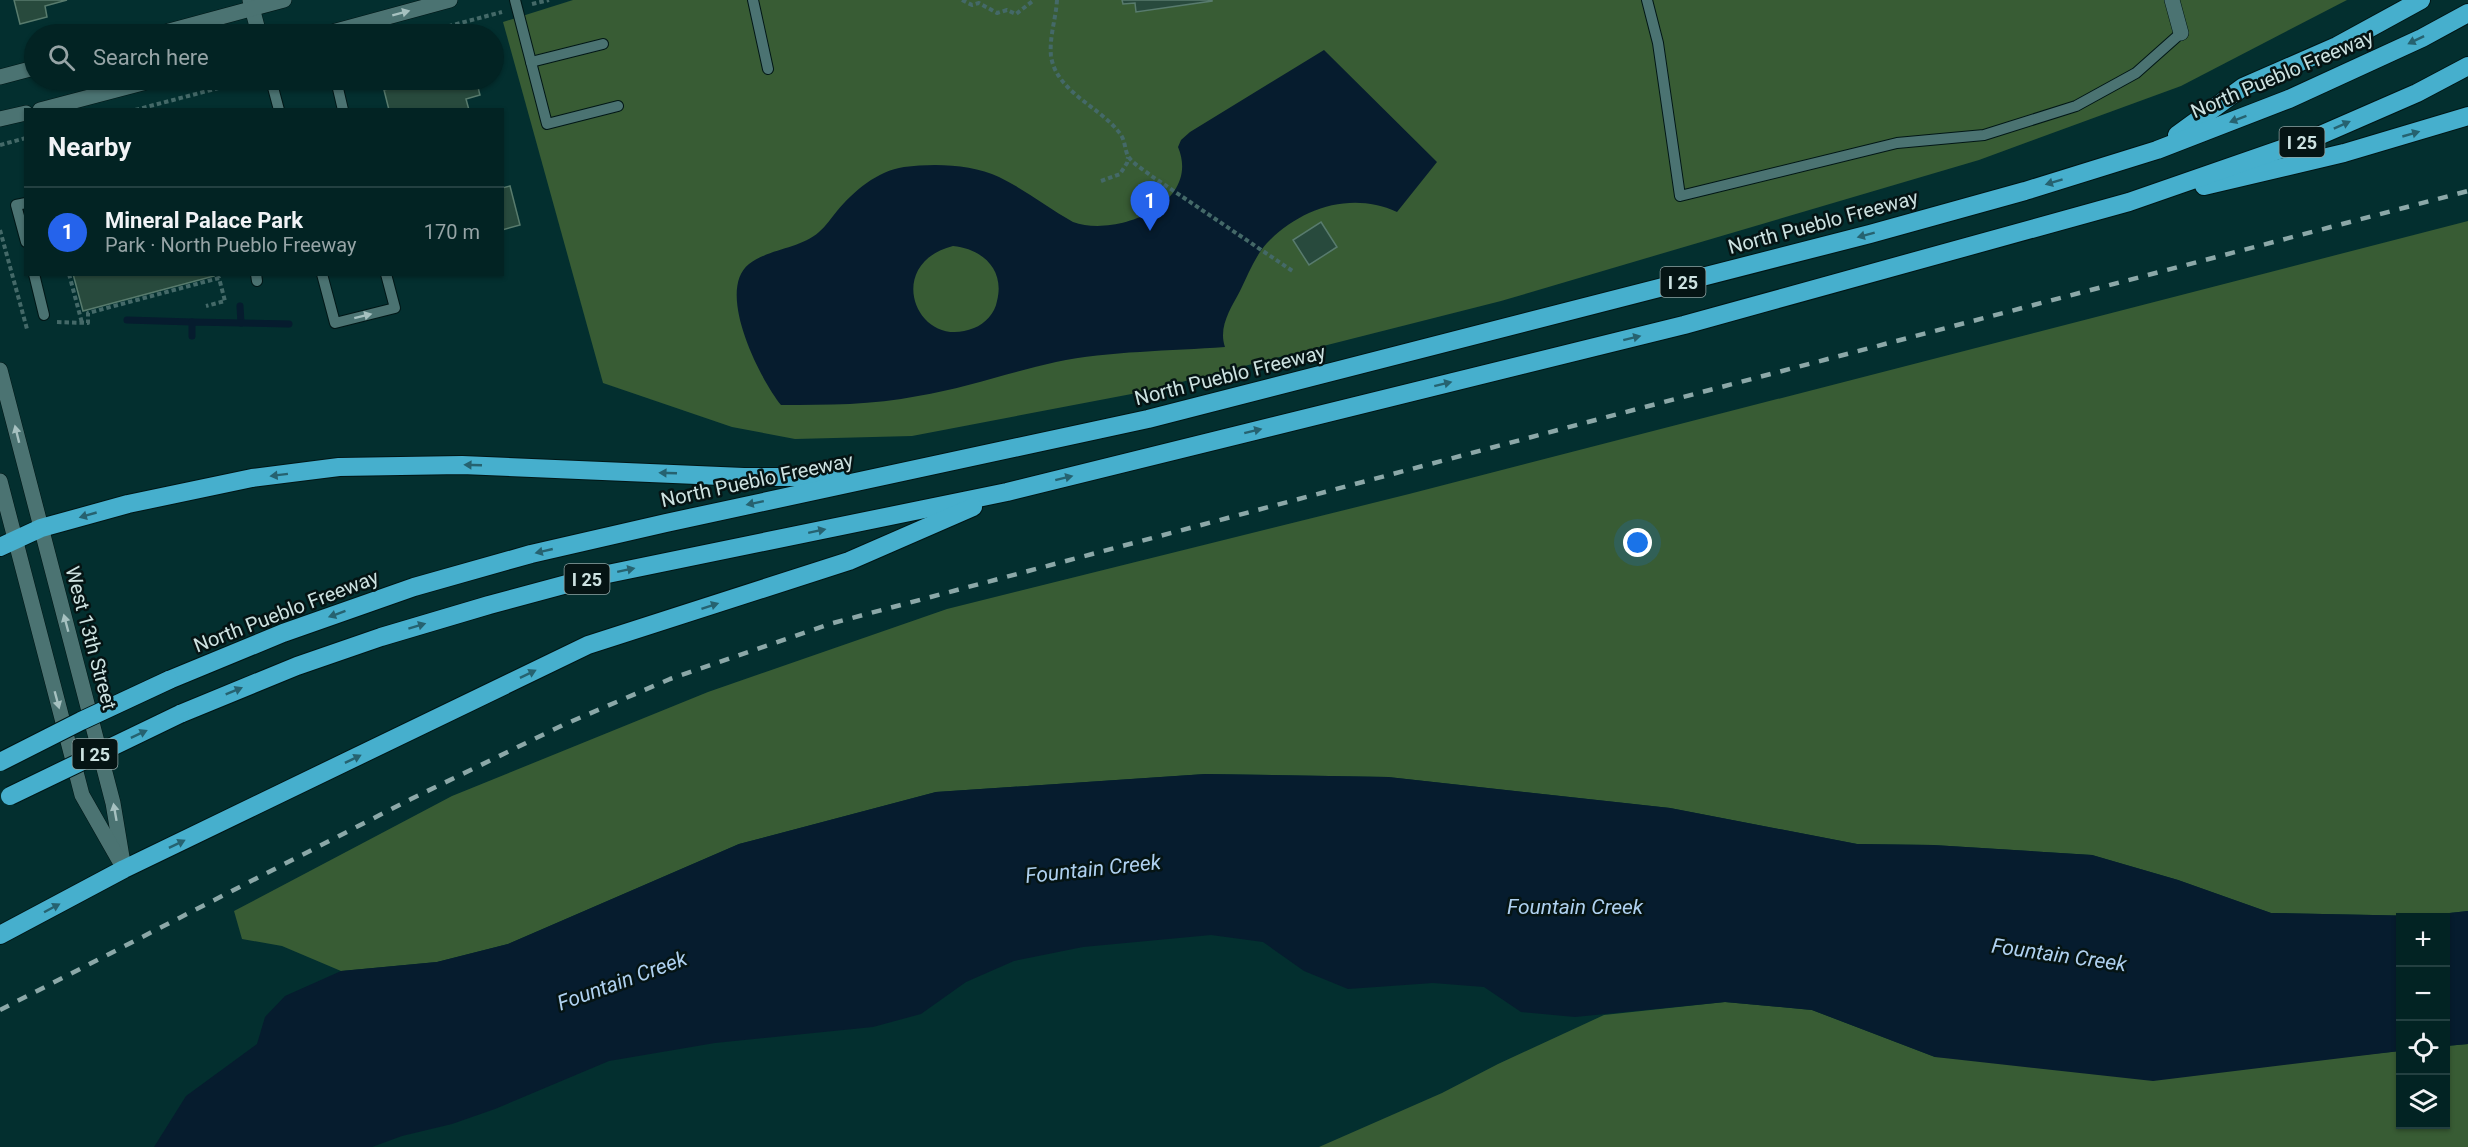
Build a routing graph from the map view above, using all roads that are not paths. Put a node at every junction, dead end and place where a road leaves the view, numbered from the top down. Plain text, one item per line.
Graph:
1 (284, 0) edge
2 (450, 0) edge
3 (753, 0) edge
4 (1647, 0) edge
5 (2172, 0) edge
6 (2421, 0) edge
7 (251, 4) edge
8 (516, 4) edge
9 (2468, 13) edge
10 (189, 24) edge
11 (256, 24) edge
12 (362, 24) edge
13 (2181, 33) joint
14 (603, 44) dead end
15 (531, 62) junction
16 (2468, 66) edge
17 (768, 69) dead end
18 (24, 71) edge
19 (0, 78) edge
20 (116, 90) edge
21 (274, 90) edge
22 (339, 90) edge
23 (618, 106) dead end
24 (48, 108) edge
25 (278, 108) edge
26 (343, 108) edge
27 (24, 113) edge
28 (2468, 116) edge
29 (0, 119) edge
30 (2157, 150) junction
31 (2129, 202) junction
32 (24, 203) edge
33 (24, 235) edge
34 (34, 276) edge
35 (323, 276) edge
36 (386, 276) edge
37 (44, 315) road end
38 (0, 370) edge
39 (873, 478) junction
40 (0, 481) edge
41 (1007, 492) junction
42 (41, 528) junction
43 (7, 544) edge
44 (0, 762) edge
45 (5, 799) edge
46 (124, 869) junction
47 (0, 935) edge

1 - 7 main road
12 -> 2 main road
3 - 17 lane
4 - 13 lane
5 - 13 main road
6 - 30 highway
7 - 10 main road
7 - 11 main road
8 - 15 lane
9 -> 30 highway, North Pueblo Freeway / I 25
14 - 15 lane
15 - 23 lane
31 -> 16 highway, I 25
18 - 19 main road
20 - 24 main road
21 - 25 lane
22 - 26 lane
27 - 29 main road
31 -> 28 highway
30 -> 39 highway, North Pueblo Freeway / I 25
41 -> 31 highway, I 25
32 - 33 lane
34 - 37 lane
35 -> 36 lane
42 -> 38 main road, West 13th Street
39 -> 42 highway
39 -> 44 highway, North Pueblo Freeway / I 25, bridge
40 - 43 main road
45 -> 41 highway, I 25, bridge
46 -> 41 highway
42 - 43 highway
46 -> 42 main road, West 13th Street
43 -> 46 main road
47 -> 46 highway

